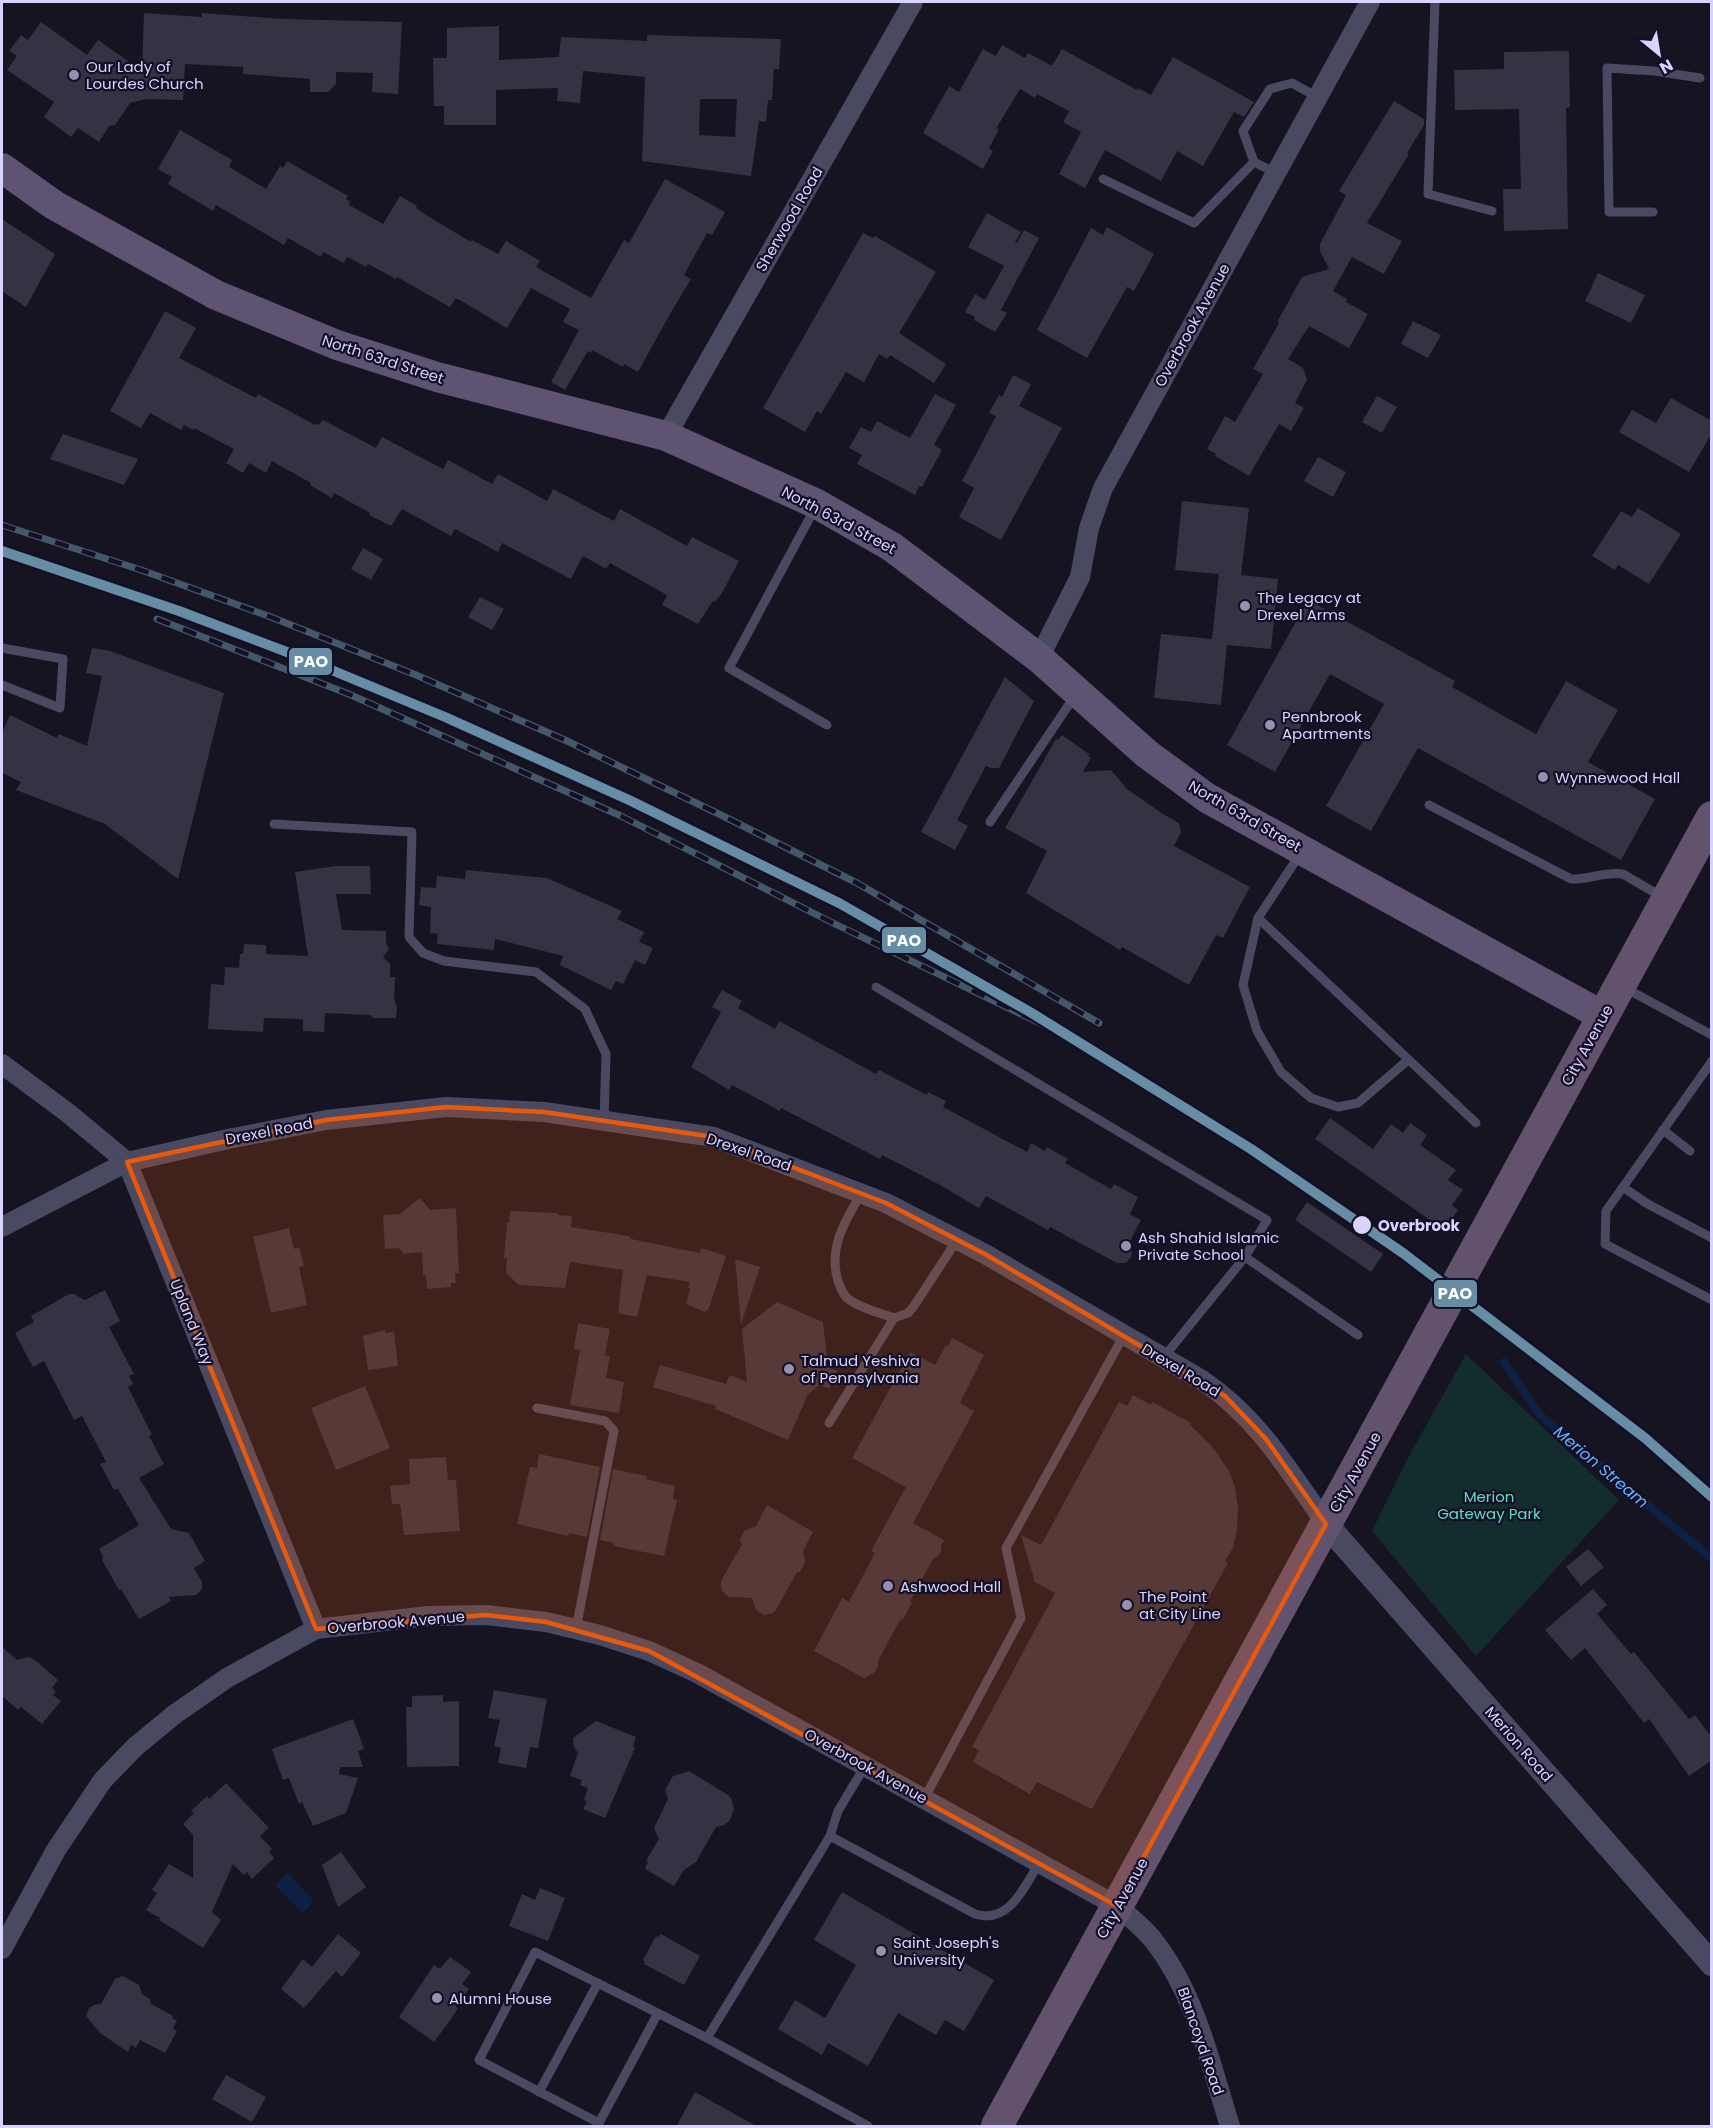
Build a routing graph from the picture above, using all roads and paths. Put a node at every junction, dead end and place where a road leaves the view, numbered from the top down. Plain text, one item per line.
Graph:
1 (913, 2) edge
2 (1370, 2) edge
3 (1436, 2) edge
4 (1700, 78) dead end
5 (1317, 97) junction
6 (1254, 162) junction
7 (2, 168) edge
8 (1276, 173) junction
9 (1103, 179) dead end
10 (1492, 211) dead end
11 (1653, 212) dead end
12 (666, 436) junction
13 (817, 504) junction
14 (2, 648) edge
15 (1039, 658) junction
16 (2, 685) edge
17 (1078, 692) junction
18 (826, 725) dead end
19 (1429, 805) dead end
20 (1712, 817) edge
21 (990, 822) dead end
22 (274, 824) dead end
23 (1302, 850) junction
24 (1666, 900) junction
25 (1258, 918) junction
26 (1620, 985) junction
27 (876, 987) dead end
28 (1603, 1016) junction
29 (1712, 1035) edge
30 (1408, 1060) junction
31 (1712, 1061) edge
32 (2, 1064) edge
33 (604, 1121) junction
34 (1476, 1123) dead end
35 (1663, 1130) junction
36 (1690, 1151) dead end
37 (127, 1162) junction
38 (1623, 1187) junction
39 (861, 1194) junction
40 (2, 1227) edge
41 (1712, 1238) edge
42 (957, 1240) junction
43 (1245, 1257) junction
44 (1712, 1300) edge
45 (894, 1318) junction
46 (1124, 1335) junction
47 (1358, 1335) dead end
48 (1163, 1358) junction
49 (537, 1408) dead end
50 (829, 1423) dead end
51 (1326, 1524) junction
52 (316, 1629) junction
53 (576, 1629) junction
54 (865, 1766) junction
55 (924, 1799) junction
56 (830, 1836) junction
57 (1039, 1863) junction
58 (1118, 1906) junction
59 (2, 1949) edge
60 (1712, 1964) edge
61 (598, 1983) junction
62 (658, 2013) junction
63 (707, 2038) junction
64 (539, 2092) junction
65 (868, 2127) edge
66 (997, 2127) edge
67 (1230, 2127) edge

1 - 12 street, Sherwood Road
2 - 5 street, Overbrook Avenue
3 - 10 lane
4 - 11 lane
5 - 6 lane
5 - 8 street, Overbrook Avenue
6 - 8 lane
6 - 9 lane
7 - 12 main road, North 63rd Street
8 - 15 street, Overbrook Avenue
12 - 13 main road, North 63rd Street
13 - 15 main road, North 63rd Street
13 - 18 lane
14 - 16 lane
15 - 17 main road, North 63rd Street
17 - 21 lane
17 - 23 main road, North 63rd Street
19 - 24 lane
20 - 24 highway, City Avenue
22 - 33 lane
23 - 25 lane
23 - 28 main road, North 63rd Street
24 - 26 highway, City Avenue
25 - 30 lane
25 - 30 lane
26 - 28 highway, City Avenue
26 - 29 lane
27 - 43 lane
28 - 51 highway, City Avenue
30 - 34 lane
31 - 35 lane
32 - 37 street, Upland Way
33 - 37 street, Drexel Road
33 - 39 street, Drexel Road
35 - 36 lane
35 - 38 lane
37 - 40 street, Drexel Road
37 - 52 street, Upland Way
38 - 41 lane
38 - 44 lane
39 - 42 street, Drexel Road
39 - 45 lane
42 - 45 lane
42 - 46 street, Drexel Road
43 - 47 lane
43 - 48 lane
45 - 50 lane
46 - 48 street, Drexel Road
46 - 55 lane
48 - 51 street, Drexel Road
49 - 53 lane
51 - 58 highway, City Avenue
51 - 60 street, Merion Road
52 - 53 street, Overbrook Avenue
52 - 59 street, Overbrook Avenue
53 - 54 street, Overbrook Avenue
54 - 55 street, Overbrook Avenue
54 - 56 lane
55 - 57 street, Overbrook Avenue
56 - 57 lane
56 - 63 lane
57 - 58 street, Overbrook Avenue
58 - 66 highway, City Avenue
58 - 67 street, Blancoyd Road
61 - 62 lane
61 - 64 lane
61 - 64 lane
62 - 63 lane
62 - 64 lane
63 - 65 lane

